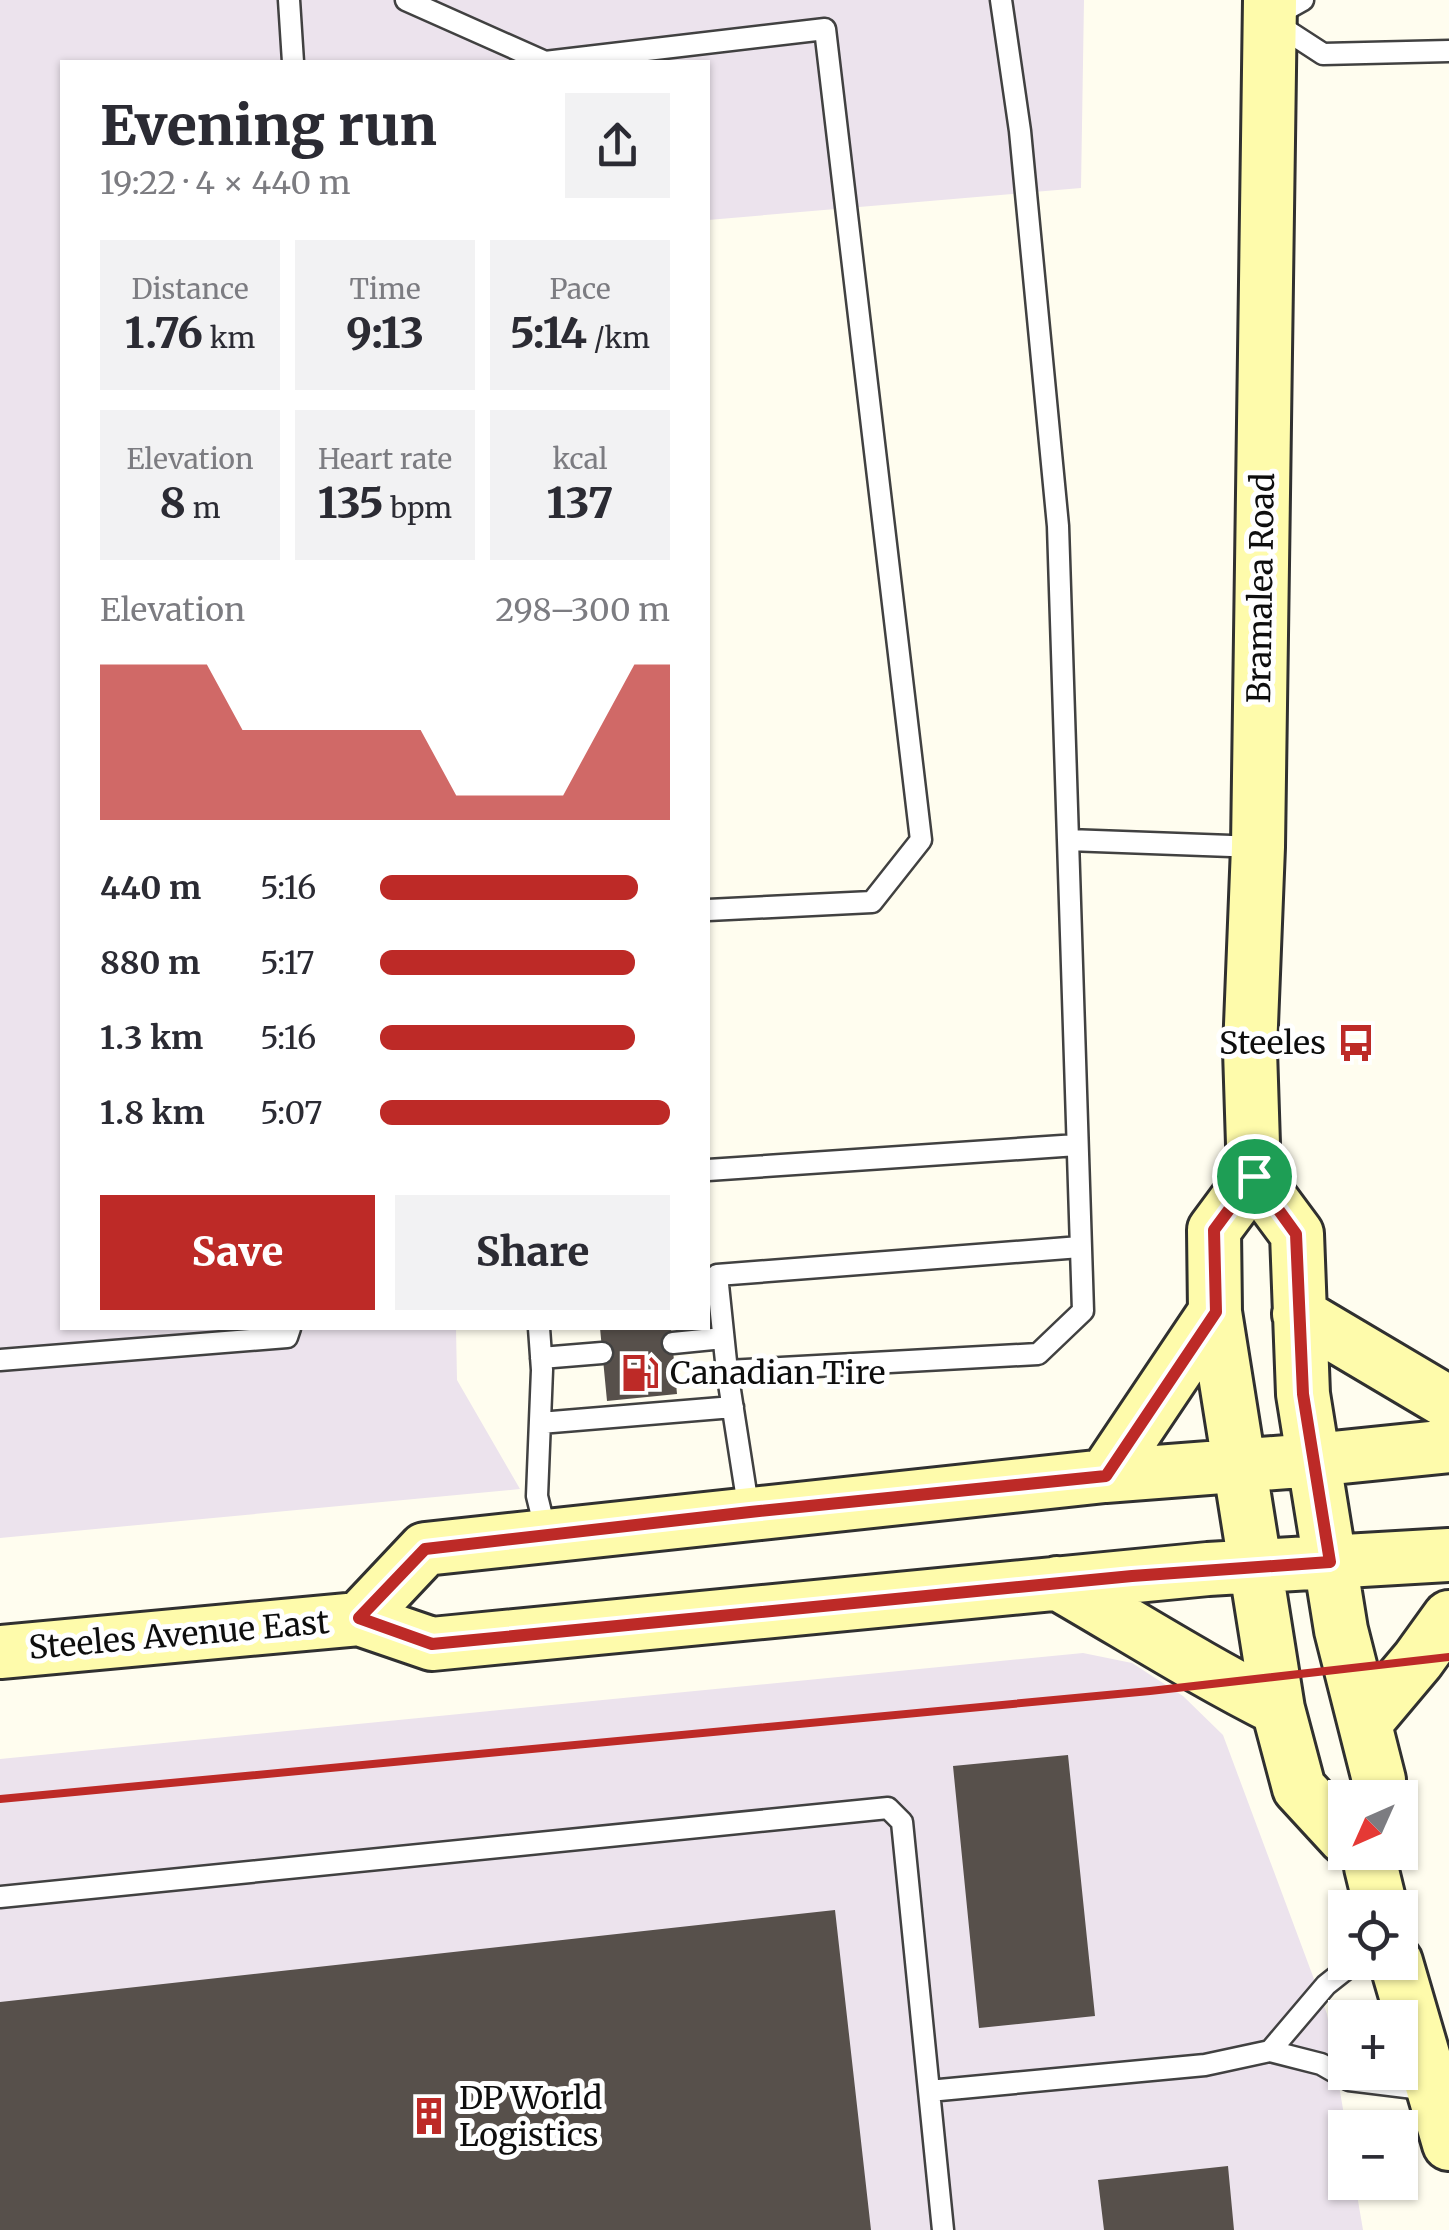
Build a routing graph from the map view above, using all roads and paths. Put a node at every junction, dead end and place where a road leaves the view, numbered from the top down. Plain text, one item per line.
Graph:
1 (289, 0) edge
2 (406, 0) edge
3 (1001, 0) edge
4 (1281, 6) edge
5 (1449, 51) edge
6 (293, 60) edge
7 (541, 60) edge
8 (562, 60) edge
9 (1068, 840) junction
10 (1258, 847) junction
11 (710, 910) edge
12 (1077, 1146) junction
13 (710, 1170) edge
14 (1254, 1176) junction
15 (1080, 1247) junction
16 (1216, 1312) junction
17 (1298, 1314) junction
18 (289, 1330) edge
19 (539, 1330) edge
20 (723, 1338) junction
21 (672, 1343) dead end
22 (602, 1352) dead end
23 (541, 1358) junction
24 (0, 1360) edge
25 (727, 1371) junction
26 (1449, 1403) edge
27 (732, 1407) junction
28 (540, 1423) junction
29 (1449, 1446) edge
30 (1314, 1460) junction
31 (1240, 1464) junction
32 (1106, 1476) junction
33 (750, 1512) junction
34 (546, 1535) junction
35 (1449, 1555) edge
36 (1330, 1562) junction
37 (1255, 1567) junction
38 (1057, 1583) junction
39 (1449, 1617) edge
40 (359, 1618) junction
41 (0, 1652) edge
42 (1278, 1709) junction
43 (1366, 1723) junction
44 (1379, 1780) edge
45 (1328, 1821) edge
46 (0, 1897) edge
47 (1333, 1980) edge
48 (1401, 1980) edge
49 (1270, 2051) junction
50 (1432, 2090) junction
51 (929, 2091) junction
52 (1449, 2144) edge
53 (943, 2230) edge

1 - 6 lane
2 - 7 lane
3 - 9 lane
4 - 5 lane
4 - 10 main road, Bramalea Road
8 - 11 lane
9 - 10 lane
9 - 12 lane
10 - 14 main road, Bramalea Road
12 - 13 lane
12 - 15 lane
14 - 16 main road
14 - 17 main road
15 - 20 lane
15 - 25 lane
16 - 31 main road
16 - 32 main road
17 - 26 main road
17 - 30 main road
18 - 24 lane
19 - 23 lane
20 - 21 lane
20 - 25 lane
22 - 23 lane
23 - 28 lane
25 - 27 lane
27 - 28 lane
27 - 33 lane
28 - 34 lane
29 - 30 main road, Steeles Avenue East
30 - 31 main road, Steeles Avenue East
30 - 36 main road
31 - 32 main road, Steeles Avenue East
31 - 37 main road
32 - 33 main road, Steeles Avenue East
33 - 34 main road, Steeles Avenue East
34 - 40 main road, Steeles Avenue East
35 - 36 main road, Steeles Avenue East
36 - 37 main road, Steeles Avenue East
36 - 43 main road
37 - 38 main road, Steeles Avenue East
37 - 42 main road
38 - 40 main road, Steeles Avenue East
38 - 42 main road
39 - 43 main road
40 - 41 main road, Steeles Avenue East
42 - 45 main road
43 - 44 main road
46 - 51 lane
47 - 49 lane
48 - 50 main road
49 - 50 lane
49 - 51 lane
50 - 52 main road
51 - 53 lane

